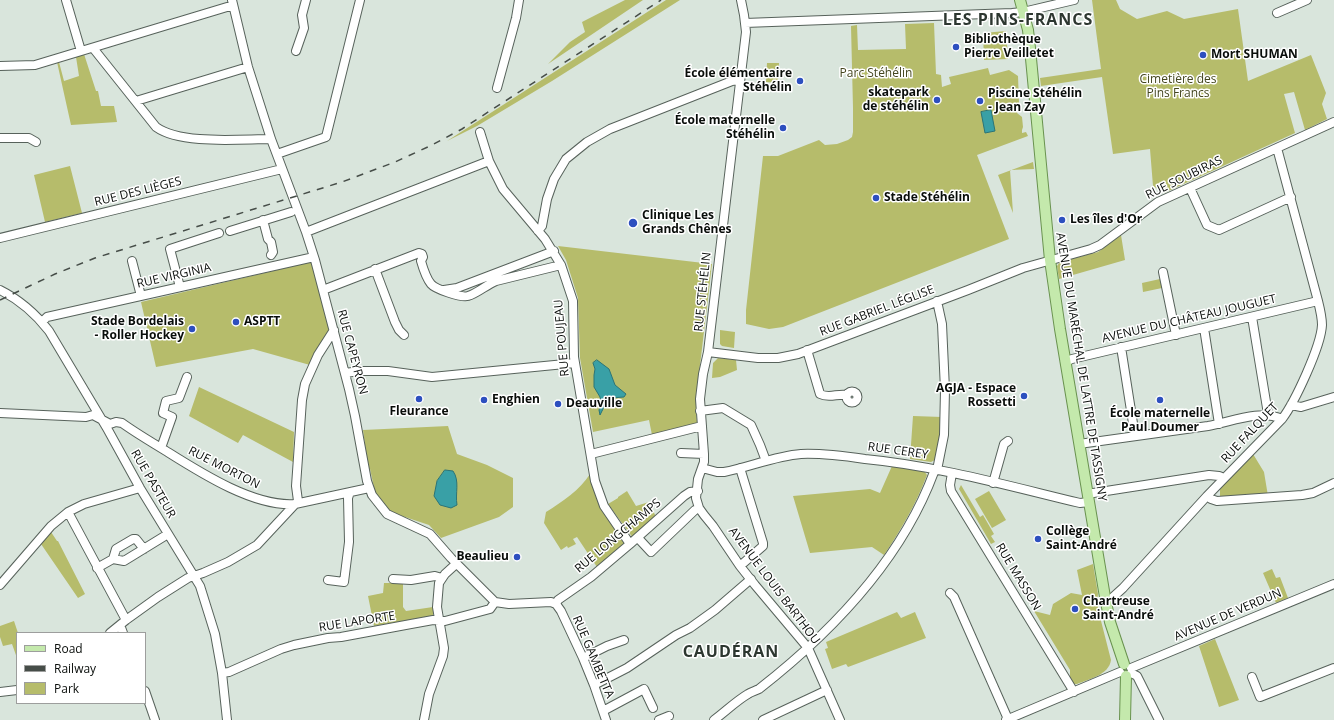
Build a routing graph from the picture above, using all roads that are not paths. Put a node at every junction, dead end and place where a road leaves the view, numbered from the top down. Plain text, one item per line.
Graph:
1 (66, 0) edge
2 (306, 0) edge
3 (360, 0) edge
4 (519, 0) edge
5 (741, 0) edge
6 (1020, 0) edge
7 (1074, 0) edge
8 (1307, 0) edge
9 (232, 3) edge
10 (1023, 12) junction
11 (1277, 13) dead end
12 (746, 23) junction
13 (93, 48) junction
14 (81, 51) junction
15 (296, 51) dead end
16 (0, 66) edge
17 (248, 67) junction
18 (740, 79) junction
19 (497, 88) dead end
20 (136, 101) junction
21 (1334, 122) edge
22 (480, 132) dead end
23 (0, 138) edge
24 (271, 139) junction
25 (36, 142) dead end
26 (1277, 148) junction
27 (277, 154) junction
28 (490, 161) junction
29 (282, 169) junction
30 (1190, 188) junction
31 (1291, 197) junction
32 (291, 212) dead end
33 (263, 220) junction
34 (230, 231) dead end
35 (538, 231) junction
36 (306, 232) junction
37 (219, 233) dead end
38 (0, 238) edge
39 (554, 251) junction
40 (314, 257) junction
41 (1050, 260) junction
42 (132, 261) dead end
43 (561, 265) junction
44 (273, 266) junction
45 (374, 270) junction
46 (1163, 272) dead end
47 (495, 277) junction
48 (180, 287) junction
49 (0, 290) edge
50 (323, 290) junction
51 (443, 290) junction
52 (142, 296) junction
53 (936, 301) junction
54 (1318, 301) junction
55 (1252, 316) junction
56 (42, 322) junction
57 (1204, 328) junction
58 (334, 330) junction
59 (404, 335) dead end
60 (1176, 335) junction
61 (1121, 347) junction
62 (807, 350) junction
63 (708, 352) junction
64 (1065, 362) junction
65 (575, 363) junction
66 (345, 373) junction
67 (187, 377) dead end
68 (847, 395) dead end
69 (1334, 397) edge
70 (1291, 406) junction
71 (700, 411) junction
72 (0, 413) edge
73 (1268, 414) junction
74 (101, 419) junction
75 (1282, 419) junction
76 (1219, 424) junction
77 (702, 426) junction
78 (1135, 436) junction
79 (1008, 441) dead end
80 (1079, 444) junction
81 (162, 448) junction
82 (681, 453) dead end
83 (590, 454) junction
84 (704, 454) junction
85 (766, 461) junction
86 (702, 468) junction
87 (740, 468) junction
88 (937, 470) junction
89 (952, 473) junction
90 (1224, 478) junction
91 (993, 483) junction
92 (1334, 483) edge
93 (140, 488) junction
94 (369, 488) junction
95 (698, 491) junction
96 (350, 492) junction
97 (1207, 496) junction
98 (1088, 498) junction
99 (274, 503) junction
100 (295, 504) junction
101 (699, 508) junction
102 (68, 512) junction
103 (282, 519) junction
104 (714, 526) junction
105 (168, 534) junction
106 (638, 538) junction
107 (630, 544) junction
108 (144, 549) junction
109 (112, 558) junction
110 (456, 564) junction
111 (740, 566) junction
112 (97, 568) junction
113 (4, 575) edge
114 (195, 576) junction
115 (442, 578) junction
116 (393, 579) dead end
117 (751, 579) junction
118 (328, 580) dead end
119 (1334, 584) edge
120 (0, 585) edge
121 (950, 593) dead end
122 (1106, 601) junction
123 (496, 602) junction
124 (556, 604) junction
125 (439, 620) junction
126 (123, 623) junction
127 (111, 632) edge
128 (124, 632) edge
129 (624, 640) dead end
130 (808, 648) junction
131 (583, 658) junction
132 (1334, 668) edge
133 (1126, 671) junction
134 (222, 673) junction
135 (1252, 677) dead end
136 (594, 685) junction
137 (16, 690) edge
138 (827, 690) junction
139 (0, 692) edge
140 (1074, 692) junction
141 (146, 694) edge
142 (654, 708) dead end
143 (603, 711) junction
144 (669, 716) dead end
145 (155, 720) edge
146 (227, 720) edge
147 (424, 720) edge
148 (606, 720) edge
149 (659, 720) edge
150 (714, 720) edge
151 (763, 720) edge
152 (840, 720) edge
153 (1007, 720) edge
154 (1125, 720) edge
155 (1159, 720) edge

1 - 14 street
2 - 15 street
3 - 27 street
4 - 19 street
5 - 12 street, RUE STÉHÉLIN
6 - 10 main road, AVENUE DU MARÉCHAL DE LATTRE DE TASSIGNY
7 - 10 street
8 - 11 street
9 - 13 street
9 - 17 street, RUE CAPEYRON
10 - 12 street
10 - 41 main road, AVENUE DU MARÉCHAL DE LATTRE DE TASSIGNY
12 - 18 street, RUE STÉHÉLIN
13 - 14 street
13 - 20 street
14 - 16 street
17 - 20 street
17 - 24 street, RUE CAPEYRON
18 - 35 street
18 - 63 street, RUE STÉHÉLIN
20 - 24 street
21 - 26 street, RUE SOUBIRAS
22 - 28 street, RUE POUJEAU
23 - 25 street
24 - 27 street, RUE CAPEYRON
26 - 30 street, RUE SOUBIRAS
26 - 31 street, RUE FALQUET
27 - 29 street, RUE CAPEYRON
28 - 35 street, RUE POUJEAU
28 - 36 street
29 - 36 street, RUE CAPEYRON
29 - 38 street, RUE DES LIÈGES
30 - 31 street
30 - 41 street, RUE SOUBIRAS
31 - 54 street, RUE FALQUET
32 - 33 street
33 - 34 street
33 - 44 street
35 - 39 street, RUE POUJEAU
36 - 40 street, RUE CAPEYRON
37 - 48 street
39 - 43 street, RUE POUJEAU
39 - 47 street
40 - 44 street, RUE VIRGINIA
40 - 50 street, RUE CAPEYRON
41 - 53 street, RUE GABRIEL LÉGLISE
41 - 64 main road, AVENUE DU MARÉCHAL DE LATTRE DE TASSIGNY
42 - 52 street
43 - 47 street
43 - 65 street, RUE POUJEAU
44 - 48 street, RUE VIRGINIA
45 - 50 street
45 - 51 street
45 - 59 street
46 - 60 street
47 - 51 street
47 - 51 street
48 - 52 street, RUE VIRGINIA
49 - 56 street, RUE PASTEUR
50 - 58 street, RUE CAPEYRON
52 - 56 street, RUE VIRGINIA
53 - 62 street, RUE GABRIEL LÉGLISE
53 - 88 street
54 - 55 street, AVENUE DU CHÂTEAU JOUGUET
54 - 70 street, RUE FALQUET
55 - 57 street, AVENUE DU CHÂTEAU JOUGUET
55 - 73 street
56 - 74 street, RUE PASTEUR
57 - 60 street, AVENUE DU CHÂTEAU JOUGUET
57 - 76 street
58 - 66 street, RUE CAPEYRON
58 - 100 street
60 - 61 street, AVENUE DU CHÂTEAU JOUGUET
61 - 64 street, AVENUE DU CHÂTEAU JOUGUET
61 - 78 street
62 - 63 street, RUE GABRIEL LÉGLISE
62 - 68 street
63 - 71 street, RUE STÉHÉLIN
64 - 80 main road, AVENUE DU MARÉCHAL DE LATTRE DE TASSIGNY
65 - 66 street
65 - 83 street, RUE POUJEAU
66 - 94 street, RUE CAPEYRON
67 - 81 street
69 - 70 street
70 - 75 street, RUE FALQUET
71 - 77 street, RUE STÉHÉLIN
71 - 85 street
72 - 74 street, RUE MORTON
73 - 75 street
73 - 76 street
74 - 81 street, RUE MORTON
74 - 93 street, RUE PASTEUR
75 - 90 street, RUE FALQUET
76 - 78 street
77 - 83 street
77 - 84 street, RUE STÉHÉLIN
78 - 80 street
79 - 91 street
80 - 98 main road, AVENUE DU MARÉCHAL DE LATTRE DE TASSIGNY
81 - 99 street, RUE MORTON
82 - 84 street
83 - 107 street, RUE POUJEAU
84 - 86 street, RUE STÉHÉLIN
85 - 87 street, RUE CEREY
85 - 88 street, RUE CEREY
86 - 87 street, RUE CEREY
86 - 95 street, RUE STÉHÉLIN
87 - 111 street
88 - 89 street, RUE CEREY
88 - 130 street
89 - 91 street, RUE CEREY
89 - 140 street, RUE MASSON
90 - 97 street, RUE FALQUET
90 - 98 street, RUE CEREY
91 - 98 street, RUE CEREY
92 - 97 street
93 - 102 street
93 - 105 street, RUE PASTEUR
94 - 96 street, RUE MORTON
94 - 110 street, RUE CAPEYRON
95 - 101 street
95 - 104 street
95 - 106 street, RUE LONGCHAMPS
96 - 100 street, RUE MORTON
96 - 118 street
97 - 122 street, RUE FALQUET
98 - 122 main road, AVENUE DU MARÉCHAL DE LATTRE DE TASSIGNY
99 - 100 street, RUE MORTON
99 - 103 street
100 - 103 street
101 - 104 street, AVENUE LOUIS BARTHOU
101 - 106 street
102 - 112 street
102 - 113 street
103 - 114 street
104 - 111 street, AVENUE LOUIS BARTHOU
105 - 108 street
105 - 114 street, RUE PASTEUR
106 - 107 street, RUE LONGCHAMPS
107 - 124 street, RUE LONGCHAMPS
108 - 109 street
108 - 109 street
109 - 112 street
110 - 115 street
110 - 123 street, RUE CAPEYRON
111 - 117 street, AVENUE LOUIS BARTHOU
112 - 126 street
113 - 120 street
114 - 126 street
114 - 134 street, RUE PASTEUR
115 - 116 street
115 - 125 street
117 - 130 street, AVENUE LOUIS BARTHOU
117 - 136 street
119 - 133 street, AVENUE DE VERDUN
121 - 153 street
122 - 133 main road, AVENUE DU MARÉCHAL DE LATTRE DE TASSIGNY
123 - 124 street
123 - 125 street, RUE LAPORTE
124 - 131 street, RUE GAMBETTA
125 - 134 street, RUE LAPORTE
125 - 147 street
126 - 127 street
126 - 128 street
129 - 131 street
130 - 138 street, AVENUE LOUIS BARTHOU
130 - 150 street
131 - 136 street, RUE GAMBETTA
132 - 135 street
133 - 140 street, AVENUE DE VERDUN
133 - 154 main road
133 - 155 street
134 - 146 street, RUE PASTEUR
136 - 143 street, RUE GAMBETTA
137 - 139 street
138 - 151 street
138 - 152 street, AVENUE LOUIS BARTHOU
140 - 153 street, AVENUE DE VERDUN
141 - 145 street
142 - 143 street
143 - 148 street, RUE GAMBETTA
144 - 149 street

